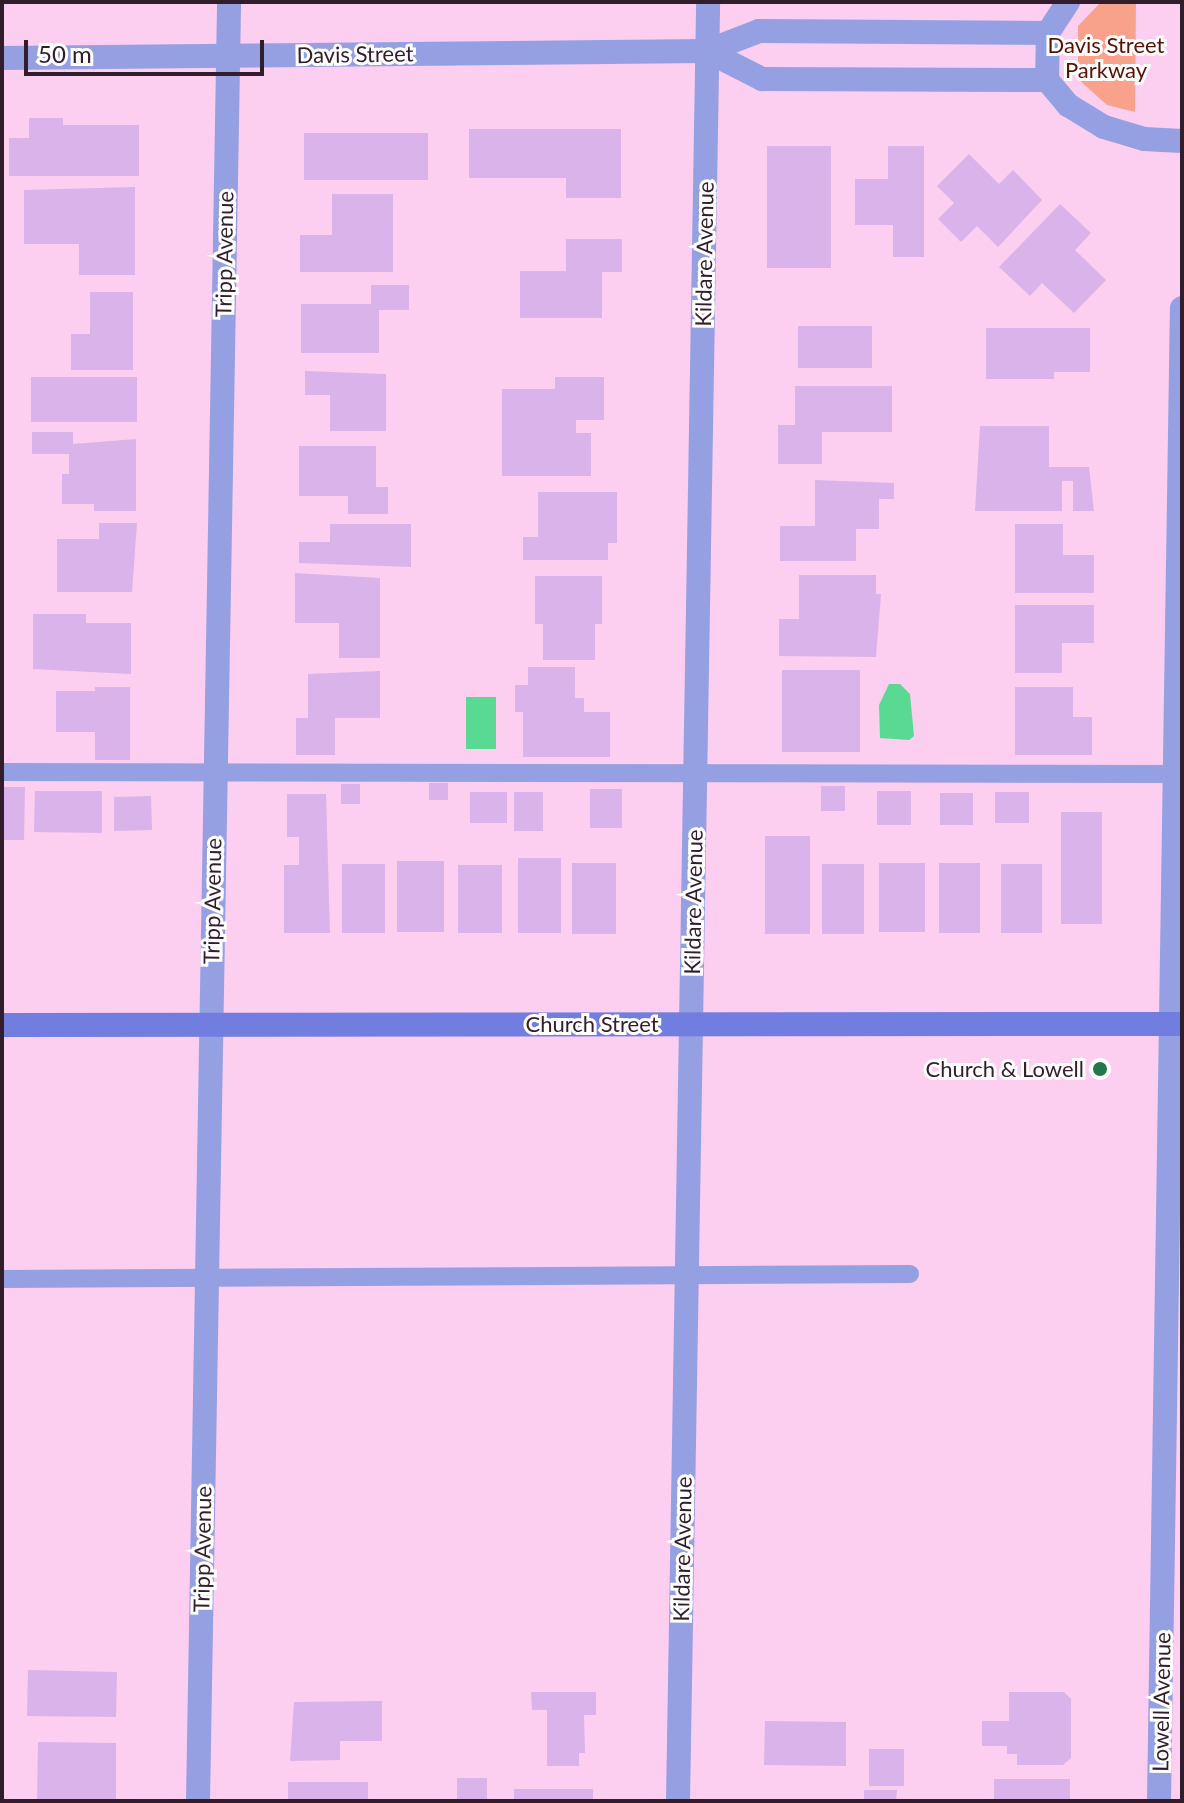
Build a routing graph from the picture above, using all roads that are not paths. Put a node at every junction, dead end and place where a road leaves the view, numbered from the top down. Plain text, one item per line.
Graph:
1 (229, 2) edge
2 (708, 2) edge
3 (1068, 2) edge
4 (1048, 33) junction
5 (707, 51) junction
6 (228, 56) junction
7 (2, 58) edge
8 (1047, 80) junction
9 (1182, 141) edge
10 (1182, 308) edge
11 (214, 771) junction
12 (2, 772) edge
13 (696, 773) junction
14 (1178, 774) edge
15 (691, 1024) junction
16 (1177, 1024) edge
17 (2, 1025) edge
18 (210, 1025) junction
19 (687, 1273) junction
20 (910, 1274) dead end
21 (206, 1278) junction
22 (1175, 1278) edge
23 (2, 1279) edge
24 (198, 1801) edge
25 (678, 1801) edge
26 (1159, 1801) edge

1 - 6 street, Tripp Avenue
2 - 5 street, Kildare Avenue
3 - 4 street
4 - 5 street, Davis Street
4 - 8 street
5 - 6 street, Davis Street
5 - 8 street, Davis Street
5 - 13 street, Kildare Avenue
6 - 7 street, Davis Street
6 - 11 street, Tripp Avenue
8 - 9 street
10 - 14 street, Lowell Avenue
11 - 12 lane
11 - 13 lane
11 - 18 street, Tripp Avenue
13 - 14 lane
13 - 15 street, Kildare Avenue
14 - 16 street, Lowell Avenue
15 - 16 street, Church Street
15 - 18 street, Church Street
15 - 19 street, Kildare Avenue
16 - 22 street, Lowell Avenue
17 - 18 street, Church Street
18 - 21 street, Tripp Avenue
19 - 20 lane
19 - 21 lane
19 - 25 street, Kildare Avenue
21 - 23 lane
21 - 24 street, Tripp Avenue
22 - 26 street, Lowell Avenue

